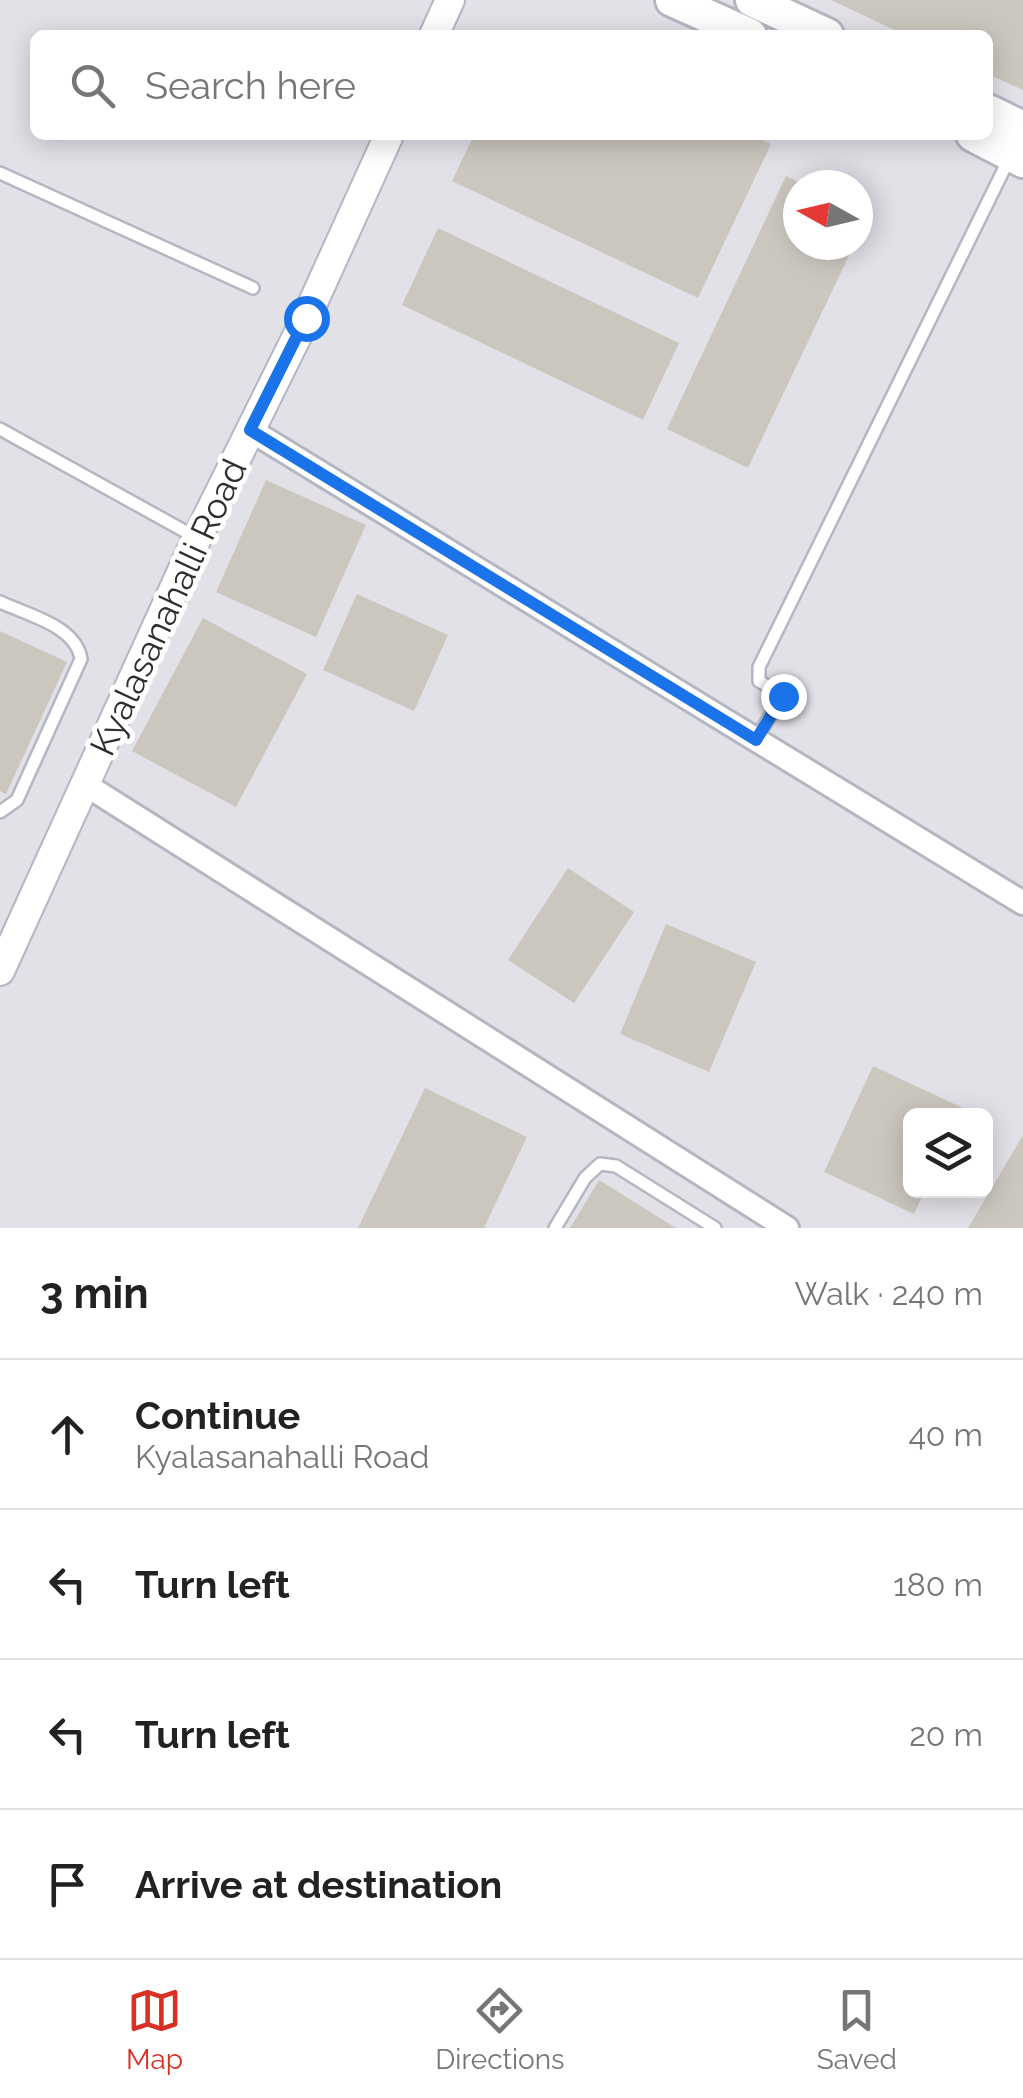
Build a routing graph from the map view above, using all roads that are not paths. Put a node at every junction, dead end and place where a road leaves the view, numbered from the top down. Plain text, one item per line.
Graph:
1 (450, 0) edge
2 (672, 0) edge
3 (752, 0) edge
4 (436, 30) edge
5 (739, 30) edge
6 (816, 30) edge
7 (993, 117) edge
8 (387, 140) edge
9 (991, 140) edge
10 (1019, 148) edge
11 (0, 173) edge
12 (254, 288) dead end
13 (0, 429) edge
14 (250, 430) junction
15 (197, 538) junction
16 (0, 602) edge
17 (756, 740) junction
18 (86, 785) junction
19 (0, 812) edge
20 (1023, 903) edge
21 (10, 923) edge
22 (0, 971) edge
23 (555, 1228) edge
24 (716, 1228) edge
25 (787, 1228) edge

1 - 4 street
2 - 5 main road
3 - 6 main road
7 - 10 main road
8 - 14 street, Kyalasanahalli Road
9 - 10 main road
10 - 17 lane
11 - 12 lane
13 - 15 lane
14 - 15 street, Kyalasanahalli Road
14 - 17 street
15 - 18 street, Kyalasanahalli Road
16 - 19 lane
17 - 20 street
18 - 21 street, Kyalasanahalli Road
18 - 25 street
21 - 22 street, Kyalasanahalli Road
23 - 24 lane

